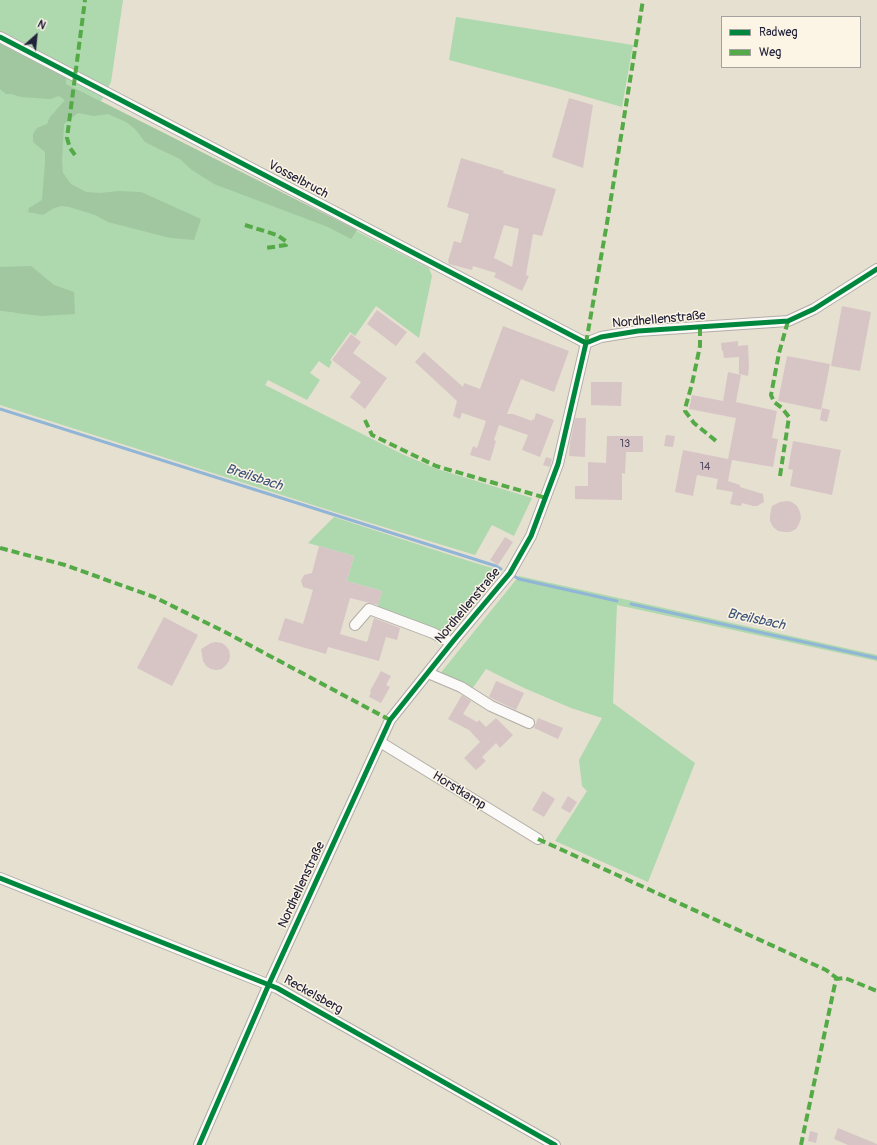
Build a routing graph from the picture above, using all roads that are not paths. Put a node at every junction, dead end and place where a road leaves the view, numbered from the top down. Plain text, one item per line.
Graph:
1 (0, 37) edge
2 (877, 269) edge
3 (586, 343) junction
4 (355, 625) dead end
5 (452, 643) junction
6 (428, 673) junction
7 (528, 723) dead end
8 (380, 742) junction
9 (538, 839) dead end
10 (0, 878) edge
11 (269, 984) junction
12 (199, 1145) edge
13 (555, 1145) edge

1 - 3 street, Vosselbruch
2 - 3 street, Nordhellenstraße
3 - 5 street, Nordhellenstraße
4 - 5 street
5 - 6 street, Nordhellenstraße
6 - 7 street
6 - 8 street, Nordhellenstraße
8 - 9 street, Horstkamp
8 - 11 street, Nordhellenstraße
10 - 11 street, Reckelsberg
11 - 12 street, Nordhellenstraße
11 - 13 street, Reckelsberg

